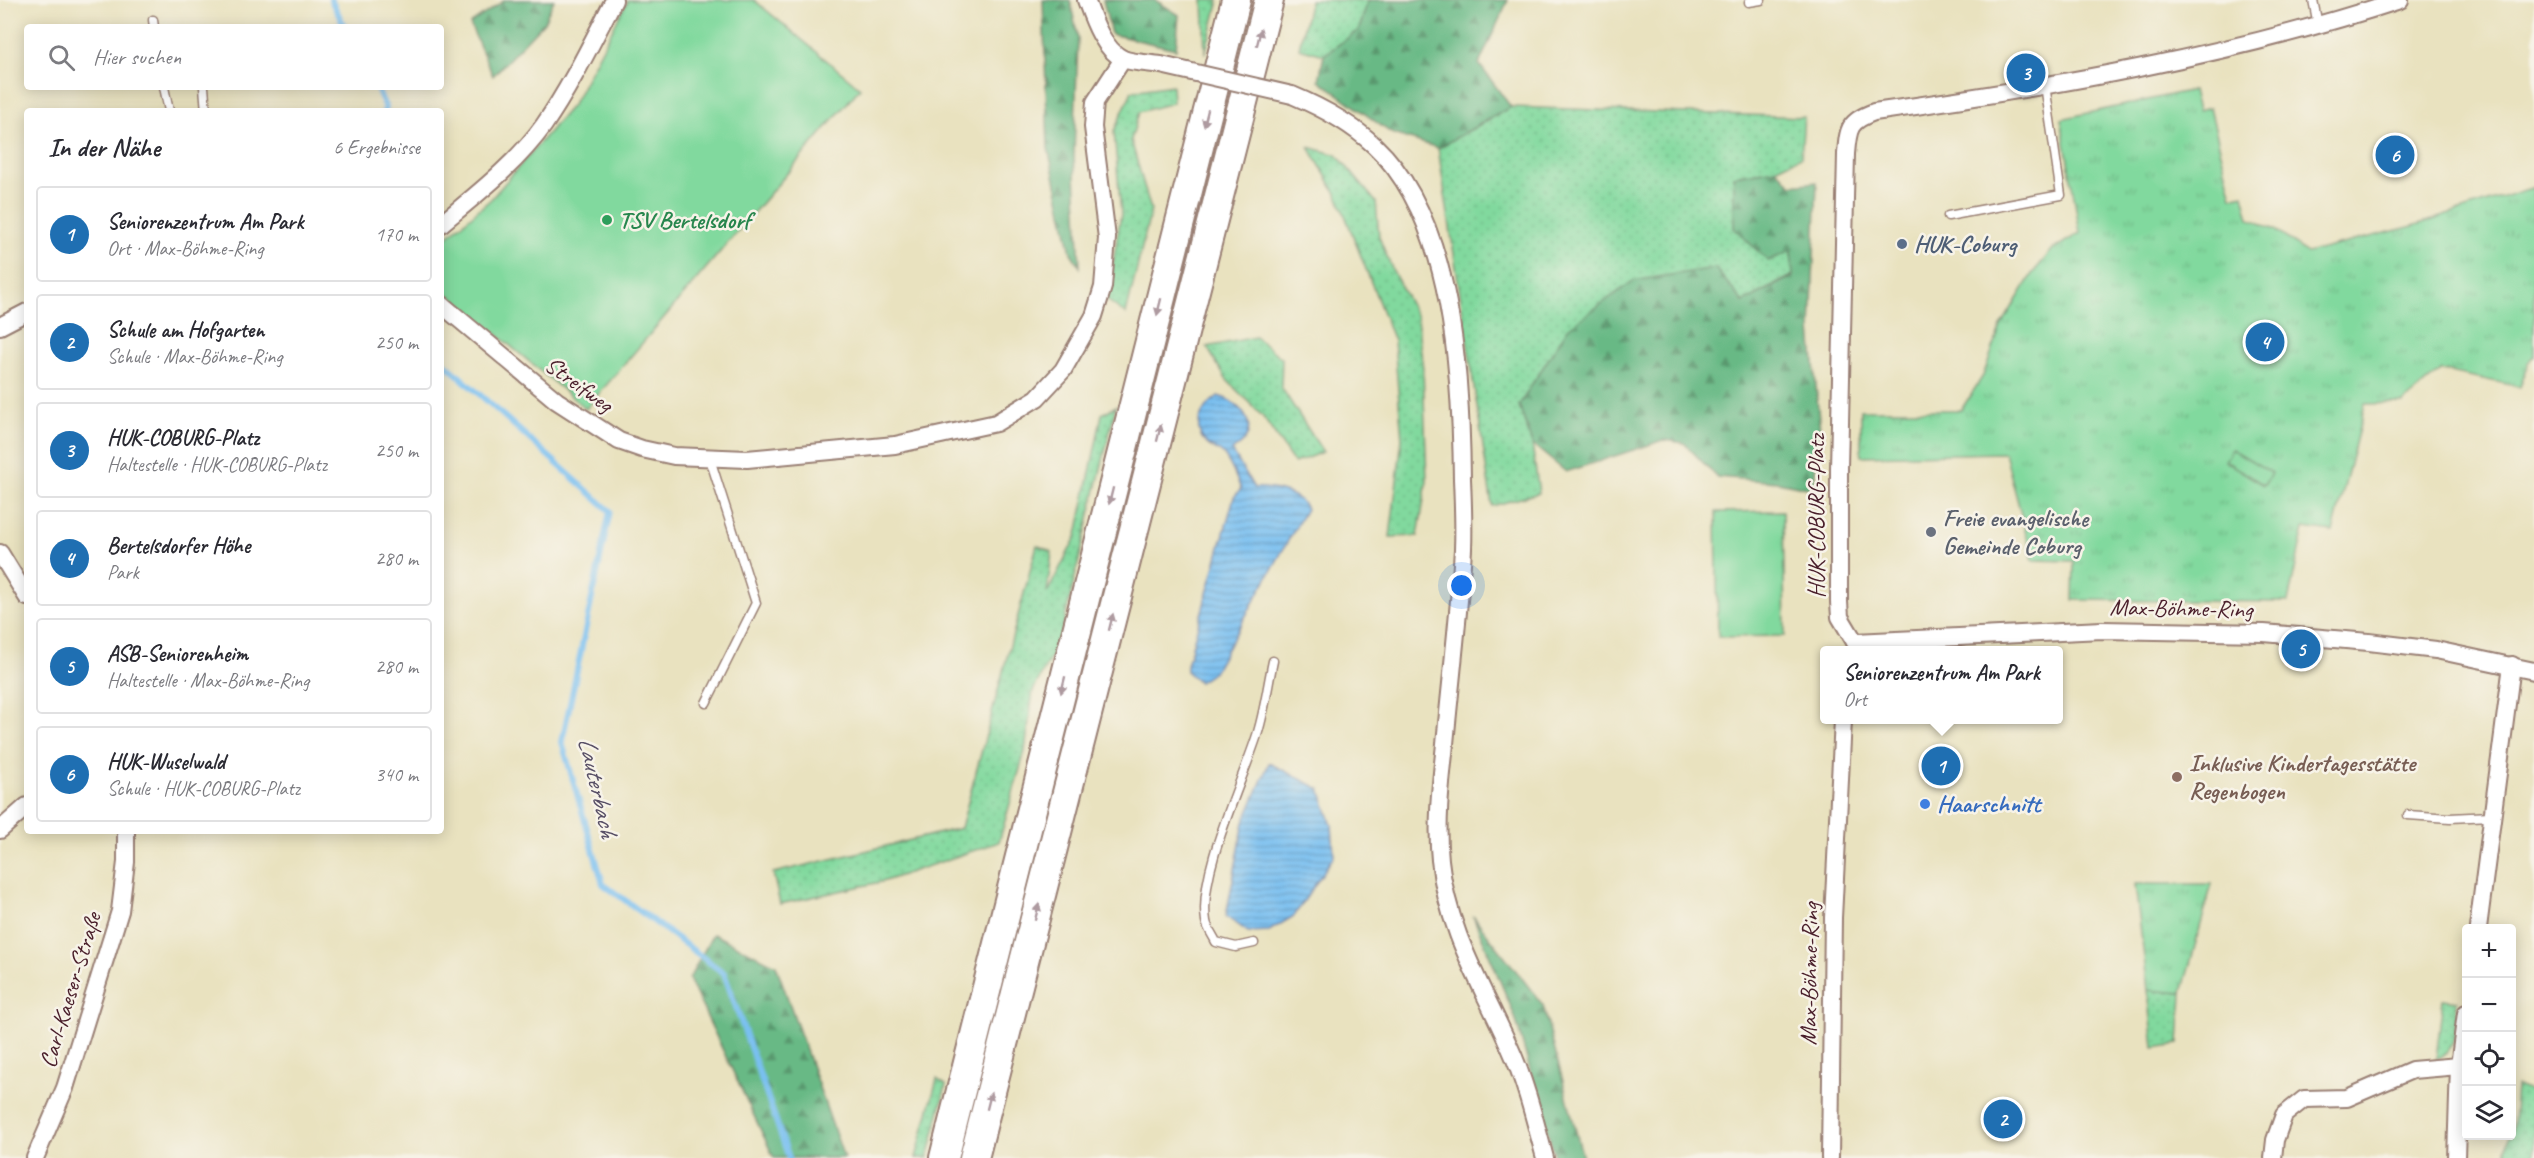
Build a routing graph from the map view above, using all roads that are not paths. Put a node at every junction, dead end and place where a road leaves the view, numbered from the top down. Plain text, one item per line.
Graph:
1 (614, 0) edge
2 (1086, 0) edge
3 (1236, 0) edge
4 (1269, 0) edge
5 (1761, 0) edge
6 (2313, 0) edge
7 (2400, 0) edge
8 (1749, 2) dead end
9 (2318, 25) junction
10 (1123, 59) junction
11 (2045, 84) junction
12 (165, 90) edge
13 (204, 90) edge
14 (168, 108) edge
15 (206, 108) edge
16 (1948, 216) dead end
17 (444, 221) edge
18 (444, 306) edge
19 (24, 314) edge
20 (0, 326) edge
21 (710, 459) junction
22 (0, 553) edge
23 (24, 592) edge
24 (1853, 646) edge
25 (1273, 661) dead end
26 (2512, 665) junction
27 (2534, 671) edge
28 (706, 703) dead end
29 (1843, 724) edge
30 (24, 809) edge
31 (2408, 815) dead end
32 (2491, 816) junction
33 (0, 830) edge
34 (126, 834) edge
35 (2478, 924) edge
36 (1254, 943) dead end
37 (2464, 1032) edge
38 (2460, 1066) junction
39 (35, 1158) edge
40 (944, 1158) edge
41 (974, 1158) edge
42 (1545, 1158) edge
43 (1830, 1158) edge
44 (2273, 1158) edge
45 (2456, 1158) edge

1 - 17 street
2 - 10 street
3 -> 40 highway
41 -> 4 highway
5 - 8 lane
6 - 9 lane
7 - 9 street, HUK-COBURG-Platz
9 - 11 street, HUK-COBURG-Platz
10 - 21 street, Streifweg
10 - 42 street, bridge
11 - 16 lane
11 - 24 street, HUK-COBURG-Platz
12 - 14 lane
13 - 15 lane
18 - 21 street, Streifweg
19 - 20 street
21 - 28 lane
22 - 23 street
24 - 26 street, Max-Böhme-Ring
25 - 36 lane
26 - 27 street, Max-Böhme-Ring
26 - 32 street
29 - 43 street, Max-Böhme-Ring
30 - 33 street
31 - 32 lane
32 - 35 street
34 - 39 street, Carl-Kaeser-Straße
37 - 38 street
38 - 44 street
38 - 45 street

